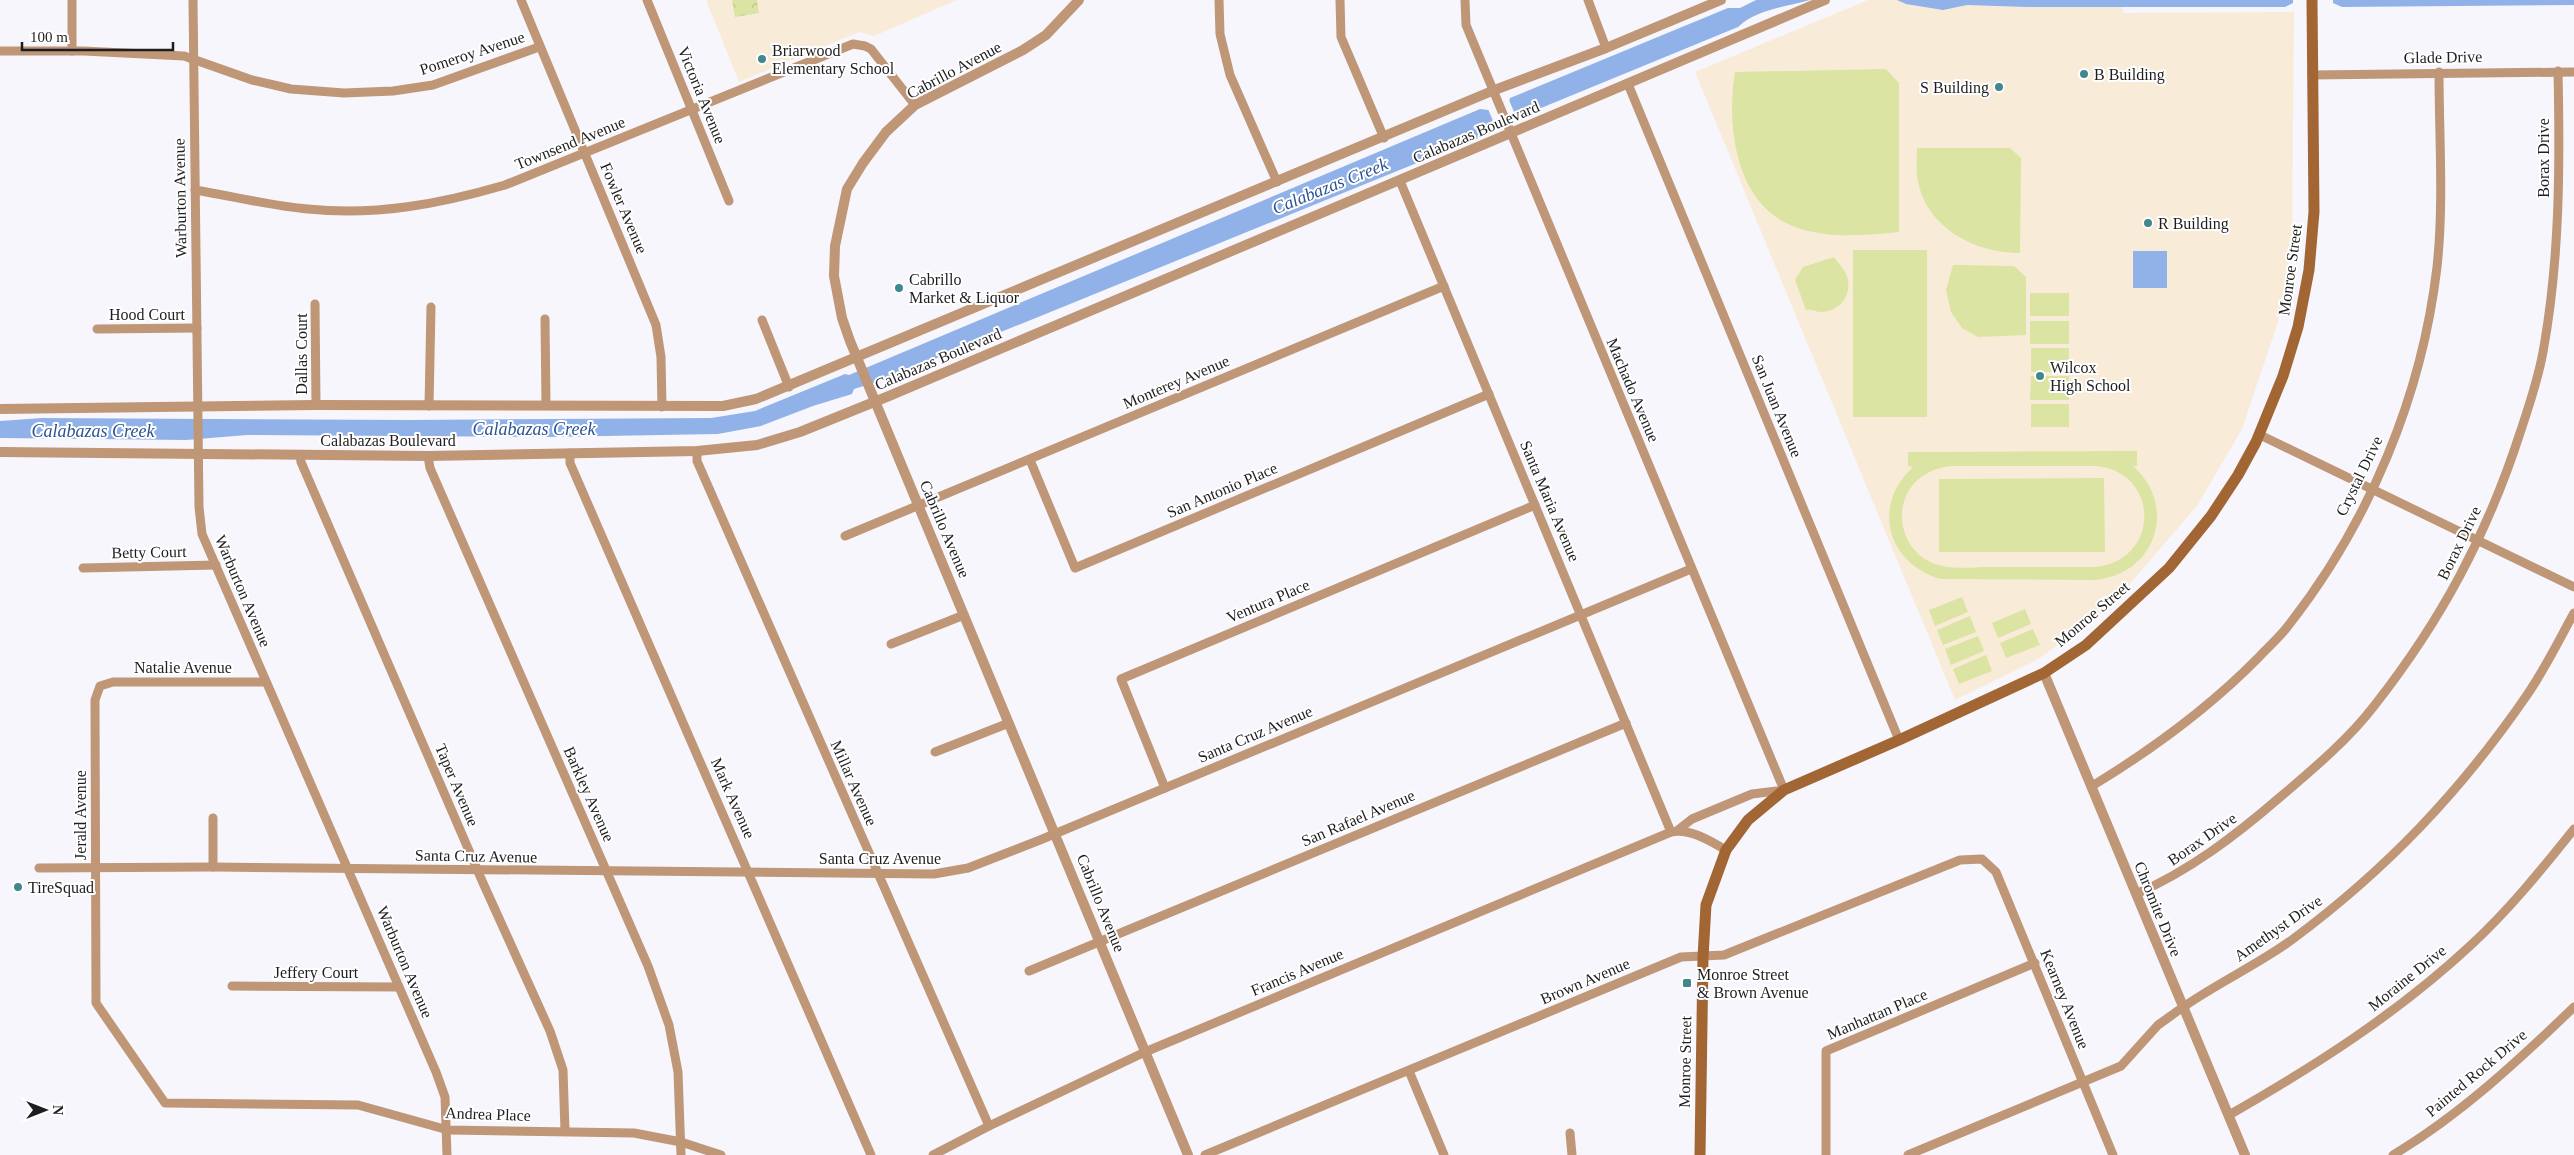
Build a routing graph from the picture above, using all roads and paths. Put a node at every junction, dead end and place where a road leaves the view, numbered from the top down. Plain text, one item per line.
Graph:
1 (72, 0) edge
2 (193, 0) edge
3 (521, 0) edge
4 (647, 0) edge
5 (1079, 0) edge
6 (1219, 0) edge
7 (1340, 0) edge
8 (1465, 0) edge
9 (1588, 0) edge
10 (1721, 0) edge
11 (1823, 0) edge
12 (2312, 2) edge
13 (1703, 4) edge
14 (539, 47) junction
15 (1606, 48) junction
16 (72, 50) junction
17 (0, 52) edge
18 (194, 60) junction
19 (2558, 71) junction
20 (2438, 72) junction
21 (2574, 72) edge
22 (2312, 75) junction
23 (1628, 84) junction
24 (1492, 91) junction
25 (915, 105) junction
26 (692, 109) junction
27 (1508, 128) junction
28 (1384, 138) junction
29 (584, 154) junction
30 (1400, 181) junction
31 (1277, 182) junction
32 (195, 190) junction
33 (729, 201) dead end
34 (1444, 286) junction
35 (316, 304) dead end
36 (431, 307) dead end
37 (545, 319) dead end
38 (762, 320) dead end
39 (197, 328) junction
40 (97, 329) dead end
41 (857, 357) junction
42 (789, 386) junction
43 (1489, 394) junction
44 (875, 401) junction
45 (316, 405) junction
46 (546, 405) junction
47 (198, 406) junction
48 (429, 406) junction
49 (662, 407) junction
50 (0, 409) edge
51 (2260, 435) junction
52 (697, 451) junction
53 (0, 452) edge
54 (198, 453) junction
55 (570, 454) junction
56 (300, 455) junction
57 (428, 456) junction
58 (1030, 460) junction
59 (2373, 489) junction
60 (1535, 504) junction
61 (919, 506) junction
62 (845, 536) dead end
63 (2480, 540) junction
64 (216, 565) junction
65 (83, 568) dead end
66 (1691, 569) junction
67 (2574, 588) edge
68 (2574, 613) edge
69 (1581, 614) junction
70 (964, 615) junction
71 (891, 644) dead end
72 (2044, 673) junction
73 (266, 682) junction
74 (100, 686) joint
75 (1009, 723) junction
76 (1626, 723) junction
77 (1899, 740) junction
78 (935, 752) dead end
79 (2092, 786) junction
80 (1165, 788) junction
81 (1784, 790) junction
82 (213, 818) dead end
83 (2574, 828) edge
84 (1675, 831) junction
85 (1055, 833) junction
86 (1726, 850) junction
87 (1982, 859) joint
88 (39, 868) dead end
89 (212, 868) junction
90 (95, 869) junction
91 (349, 870) junction
92 (478, 872) junction
93 (607, 872) junction
94 (750, 872) junction
95 (877, 873) junction
96 (2136, 894) junction
97 (1101, 942) junction
98 (1703, 957) junction
99 (2035, 963) junction
100 (1029, 971) dead end
101 (232, 986) dead end
102 (399, 987) junction
103 (2183, 1007) junction
104 (2574, 1007) edge
105 (1145, 1052) junction
106 (1408, 1071) junction
107 (2083, 1084) junction
108 (166, 1102) joint
109 (2229, 1115) junction
110 (988, 1126) junction
111 (448, 1130) junction
112 (565, 1131) junction
113 (1570, 1133) dead end
114 (681, 1142) junction
115 (447, 1155) edge
116 (681, 1155) edge
117 (721, 1155) edge
118 (871, 1155) edge
119 (933, 1155) edge
120 (1188, 1155) edge
121 (1205, 1155) edge
122 (1444, 1155) edge
123 (1572, 1155) edge
124 (1700, 1155) edge
125 (1826, 1155) edge
126 (1908, 1155) edge
127 (2113, 1155) edge
128 (2245, 1155) edge
129 (2393, 1155) edge

1 - 16 street
2 - 18 street, Warburton Avenue
3 - 14 street, Fowler Avenue
4 - 26 street, Victoria Avenue
5 - 25 street, Cabrillo Avenue
6 - 31 street
7 - 28 street
8 - 24 street, Machado Avenue
9 - 15 street
10 - 13 street, Calabazas Boulevard
11 - 23 street, Calabazas Boulevard
12 - 22 main road, Monroe Street
13 - 15 street, Calabazas Boulevard
14 - 18 street, Pomeroy Avenue
14 - 29 street, Fowler Avenue
15 - 24 street, Calabazas Boulevard
16 - 17 street, Pomeroy Avenue
16 - 18 street, Pomeroy Avenue
18 - 32 street, Warburton Avenue
19 - 20 street, Glade Drive
19 - 21 street, Glade Drive
19 - 63 street, Borax Drive
20 - 22 street, Glade Drive
20 - 59 street, Crystal Drive
22 - 51 main road, Monroe Street
23 - 27 street, Calabazas Boulevard
23 - 77 street, San Juan Avenue
24 - 27 street, Machado Avenue
24 - 28 street, Calabazas Boulevard
25 - 26 street, Townsend Avenue
25 - 41 street, Cabrillo Avenue
26 - 29 street, Townsend Avenue
26 - 33 street, Victoria Avenue
27 - 30 street, Calabazas Boulevard
27 - 66 street, Machado Avenue
28 - 31 street, Calabazas Boulevard
29 - 32 street, Townsend Avenue
29 - 49 street, Fowler Avenue
30 - 34 street, Santa Maria Avenue
30 - 44 street, Calabazas Boulevard
31 - 41 street, Calabazas Boulevard
32 - 39 street, Warburton Avenue
34 - 43 street, Santa Maria Avenue
34 - 58 street, Monterey Avenue
35 - 45 street, Dallas Court
36 - 48 street
37 - 46 street
38 - 42 street
39 - 40 street, Hood Court
39 - 47 street, Warburton Avenue
41 - 42 street, Calabazas Boulevard
41 - 44 street, Cabrillo Avenue
42 - 49 street, Calabazas Boulevard
43 - 58 street, San Antonio Place
43 - 60 street, Santa Maria Avenue
44 - 52 street, Calabazas Boulevard
44 - 61 street, Cabrillo Avenue
45 - 47 street, Calabazas Boulevard
45 - 48 street, Calabazas Boulevard
46 - 48 street, Calabazas Boulevard
46 - 49 street, Calabazas Boulevard
47 - 50 street, Calabazas Boulevard
47 - 54 street, Warburton Avenue
51 - 59 street
51 - 72 main road, Monroe Street
52 - 55 street, Calabazas Boulevard
52 - 95 street, Millar Avenue
53 - 54 street, Calabazas Boulevard
54 - 56 street, Calabazas Boulevard
54 - 64 street, Warburton Avenue
55 - 57 street, Calabazas Boulevard
55 - 94 street, Mark Avenue
56 - 57 street, Calabazas Boulevard
56 - 92 street, Taper Avenue
57 - 93 street, Barkley Avenue
58 - 61 street, Monterey Avenue
59 - 63 street
59 - 79 street, Crystal Drive
60 - 69 street, Santa Maria Avenue
60 - 80 street, Ventura Place
61 - 62 street, Monterey Avenue
61 - 70 street, Cabrillo Avenue
63 - 67 street
63 - 96 street, Borax Drive
64 - 65 street, Betty Court
64 - 73 street, Warburton Avenue
66 - 69 street, Santa Cruz Avenue
66 - 81 street, Machado Avenue
68 - 103 street, Amethyst Drive
69 - 76 street, Santa Maria Avenue
69 - 80 street, Santa Cruz Avenue
70 - 71 street
70 - 75 street, Cabrillo Avenue
72 - 77 main road, Monroe Street
72 - 79 street, Chromite Drive
73 - 74 street, Natalie Avenue
73 - 91 street, Warburton Avenue
74 - 90 street, Jerald Avenue
75 - 78 street
75 - 85 street, Cabrillo Avenue
76 - 84 street, Santa Maria Avenue
76 - 97 street, San Rafael Avenue
77 - 81 main road, Monroe Street
79 - 96 street, Chromite Drive
80 - 85 street, Santa Cruz Avenue
81 - 84 street, Francis Avenue
81 - 86 main road, Monroe Street
82 - 89 street
83 - 109 street, Moraine Drive
84 - 86 street
84 - 105 street, Francis Avenue
85 - 95 street, Santa Cruz Avenue
85 - 97 street, Cabrillo Avenue
86 - 98 main road, Monroe Street
87 - 98 street, Brown Avenue
87 - 99 street, Kearney Avenue
88 - 90 street, Santa Cruz Avenue
89 - 90 street, Santa Cruz Avenue
89 - 91 street, Santa Cruz Avenue
90 - 108 street, Jerald Avenue
91 - 92 street, Santa Cruz Avenue
91 - 102 street, Warburton Avenue
92 - 93 street, Santa Cruz Avenue
92 - 112 street, Taper Avenue
93 - 94 street, Santa Cruz Avenue
93 - 114 street, Barkley Avenue
94 - 95 street, Santa Cruz Avenue
94 - 118 street, Mark Avenue
95 - 110 street, Millar Avenue
96 - 103 street, Chromite Drive
97 - 100 street, San Rafael Avenue
97 - 105 street, Cabrillo Avenue
98 - 106 street, Brown Avenue
98 - 124 main road, Monroe Street
99 - 107 street, Kearney Avenue
99 - 125 street, Manhattan Place
101 - 102 street, Jeffery Court
102 - 111 street, Warburton Avenue
103 - 107 street, Amethyst Drive
103 - 109 street, Chromite Drive
104 - 129 street, Painted Rock Drive
105 - 110 street, Francis Avenue
105 - 120 street, Cabrillo Avenue
106 - 121 street, Brown Avenue
106 - 122 street
107 - 126 street, Amethyst Drive
107 - 127 street, Kearney Avenue
108 - 111 street, Andrea Place
109 - 128 street, Chromite Drive
110 - 119 street, Francis Avenue
111 - 112 street, Andrea Place
111 - 115 street, Warburton Avenue
112 - 114 street, Andrea Place
113 - 123 street
114 - 116 street, Barkley Avenue
114 - 117 street, Andrea Place

